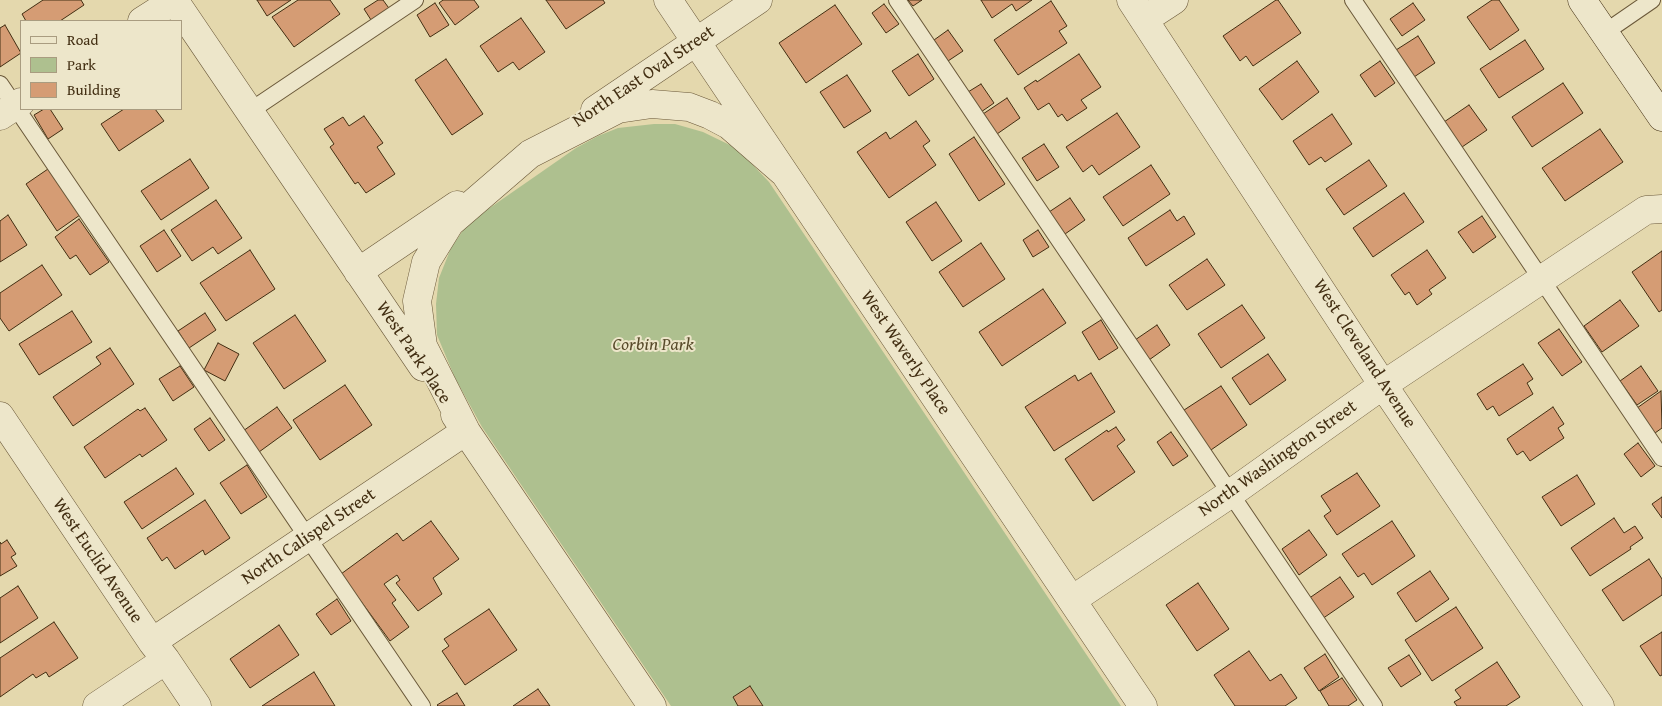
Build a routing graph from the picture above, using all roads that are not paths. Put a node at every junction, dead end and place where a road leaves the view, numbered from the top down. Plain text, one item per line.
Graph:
1 (174, 0) edge
2 (415, 0) edge
3 (668, 0) edge
4 (758, 0) edge
5 (897, 0) edge
6 (1174, 0) edge
7 (1353, 0) edge
8 (1582, 0) edge
9 (1652, 0) edge
10 (1138, 10) edge
11 (144, 20) edge
12 (1604, 33) junction
13 (695, 41) junction
14 (9, 102) edge
15 (250, 112) junction
16 (1662, 118) edge
17 (530, 154) junction
18 (783, 172) junction
19 (1662, 209) edge
20 (358, 272) junction
21 (1542, 280) junction
22 (1383, 385) junction
23 (0, 416) edge
24 (466, 431) junction
25 (1662, 458) edge
26 (1230, 494) junction
27 (308, 538) junction
28 (1072, 600) junction
29 (159, 651) junction
30 (98, 706) edge
31 (197, 706) edge
32 (422, 706) edge
33 (652, 706) edge
34 (1143, 706) edge
35 (1374, 706) edge
36 (1600, 706) edge

1 - 11 street
1 - 15 street, West Park Place
2 - 15 lane
3 - 13 street, West Waverly Place
4 - 13 street, North East Oval Street
5 - 26 lane
6 - 10 street
7 - 21 lane
8 - 12 street
9 - 12 lane
10 - 22 street, West Cleveland Avenue
12 - 16 street
13 - 17 street, North East Oval Street
13 - 18 street, West Waverly Place
14 - 27 lane
15 - 20 street, West Park Place
17 - 18 street, North East Oval Street
17 - 20 street, North East Oval Street
17 - 24 street, North East Oval Street
18 - 28 street, West Waverly Place
19 - 21 street, North Washington Street
20 - 24 street, West Park Place
21 - 22 street, North Washington Street
21 - 25 lane
22 - 26 street, North Washington Street
22 - 36 street, West Cleveland Avenue
23 - 29 street, West Euclid Avenue
24 - 27 street, North Calispel Street
24 - 33 street, West Park Place
26 - 28 street, North Washington Street
26 - 35 lane
27 - 29 street, North Calispel Street
27 - 32 lane
28 - 34 street, West Waverly Place
29 - 30 street, North Calispel Street
29 - 31 street, West Euclid Avenue

